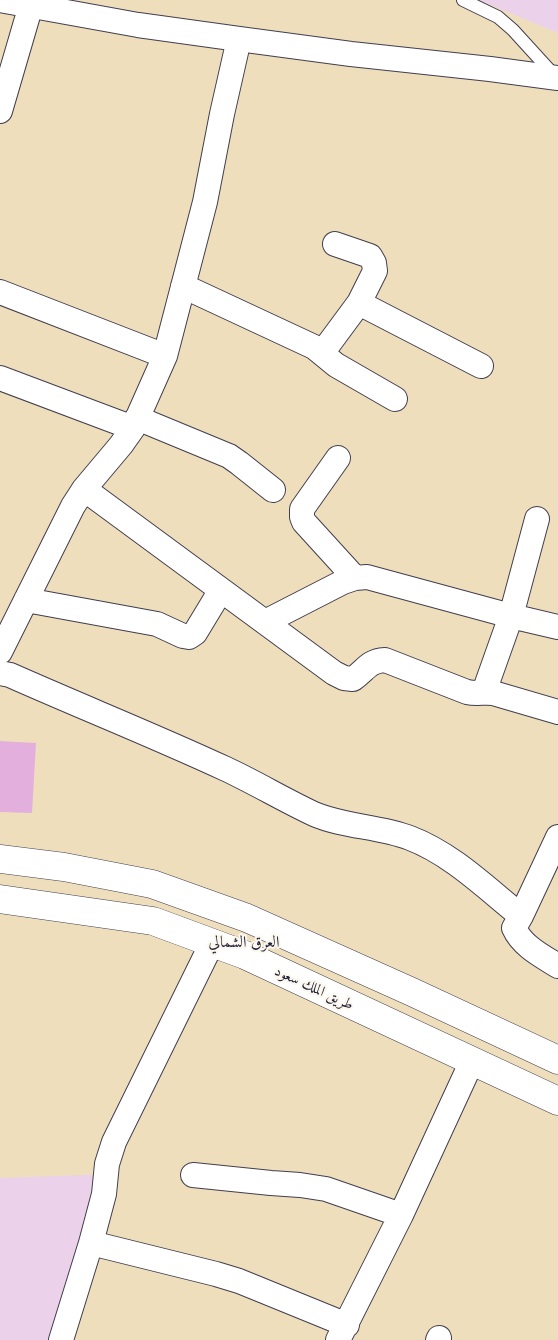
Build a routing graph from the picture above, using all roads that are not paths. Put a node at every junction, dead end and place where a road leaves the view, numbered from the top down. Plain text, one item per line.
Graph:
1 (0, 0) edge
2 (462, 0) edge
3 (44, 5) edge
4 (239, 39) junction
5 (557, 77) edge
6 (0, 111) edge
7 (335, 244) dead end
8 (183, 286) junction
9 (0, 292) edge
10 (359, 303) junction
11 (322, 352) junction
12 (165, 356) junction
13 (481, 366) dead end
14 (0, 378) edge
15 (395, 399) dead end
16 (135, 423) junction
17 (338, 458) dead end
18 (84, 489) junction
19 (273, 490) dead end
20 (537, 519) dead end
21 (355, 578) junction
22 (221, 590) junction
23 (26, 600) junction
24 (511, 616) junction
25 (265, 622) junction
26 (558, 627) edge
27 (0, 652) edge
28 (0, 673) edge
29 (484, 692) junction
30 (558, 712) edge
31 (558, 837) edge
32 (0, 859) edge
33 (0, 899) edge
34 (521, 916) junction
35 (212, 943) junction
36 (558, 966) edge
37 (558, 1060) edge
38 (472, 1061) junction
39 (558, 1102) edge
40 (193, 1175) dead end
41 (401, 1215) junction
42 (91, 1243) junction
43 (343, 1332) edge
44 (66, 1339) edge

1 - 3 street
2 - 5 lane
3 - 4 street
3 - 6 street
4 - 5 street
4 - 8 street
7 - 10 street
8 - 11 street
8 - 12 street
9 - 12 street
10 - 11 street
10 - 13 street
11 - 15 street
12 - 16 street
14 - 16 street
16 - 18 street
16 - 19 street
17 - 21 street
18 - 22 street
18 - 23 street
20 - 24 street
21 - 24 street
21 - 25 street
22 - 23 street
22 - 25 street
23 - 27 street
24 - 26 street
24 - 29 street
25 - 29 street
28 - 34 street
29 - 30 street
31 - 34 street
32 - 37 highway
33 - 35 highway, طريق الملك سعود
34 - 36 street
35 - 38 highway, طريق الملك سعود
35 - 42 street
38 - 39 highway, طريق الملك سعود
38 - 41 street
40 - 41 street
41 - 43 street
42 - 43 street
42 - 44 street

